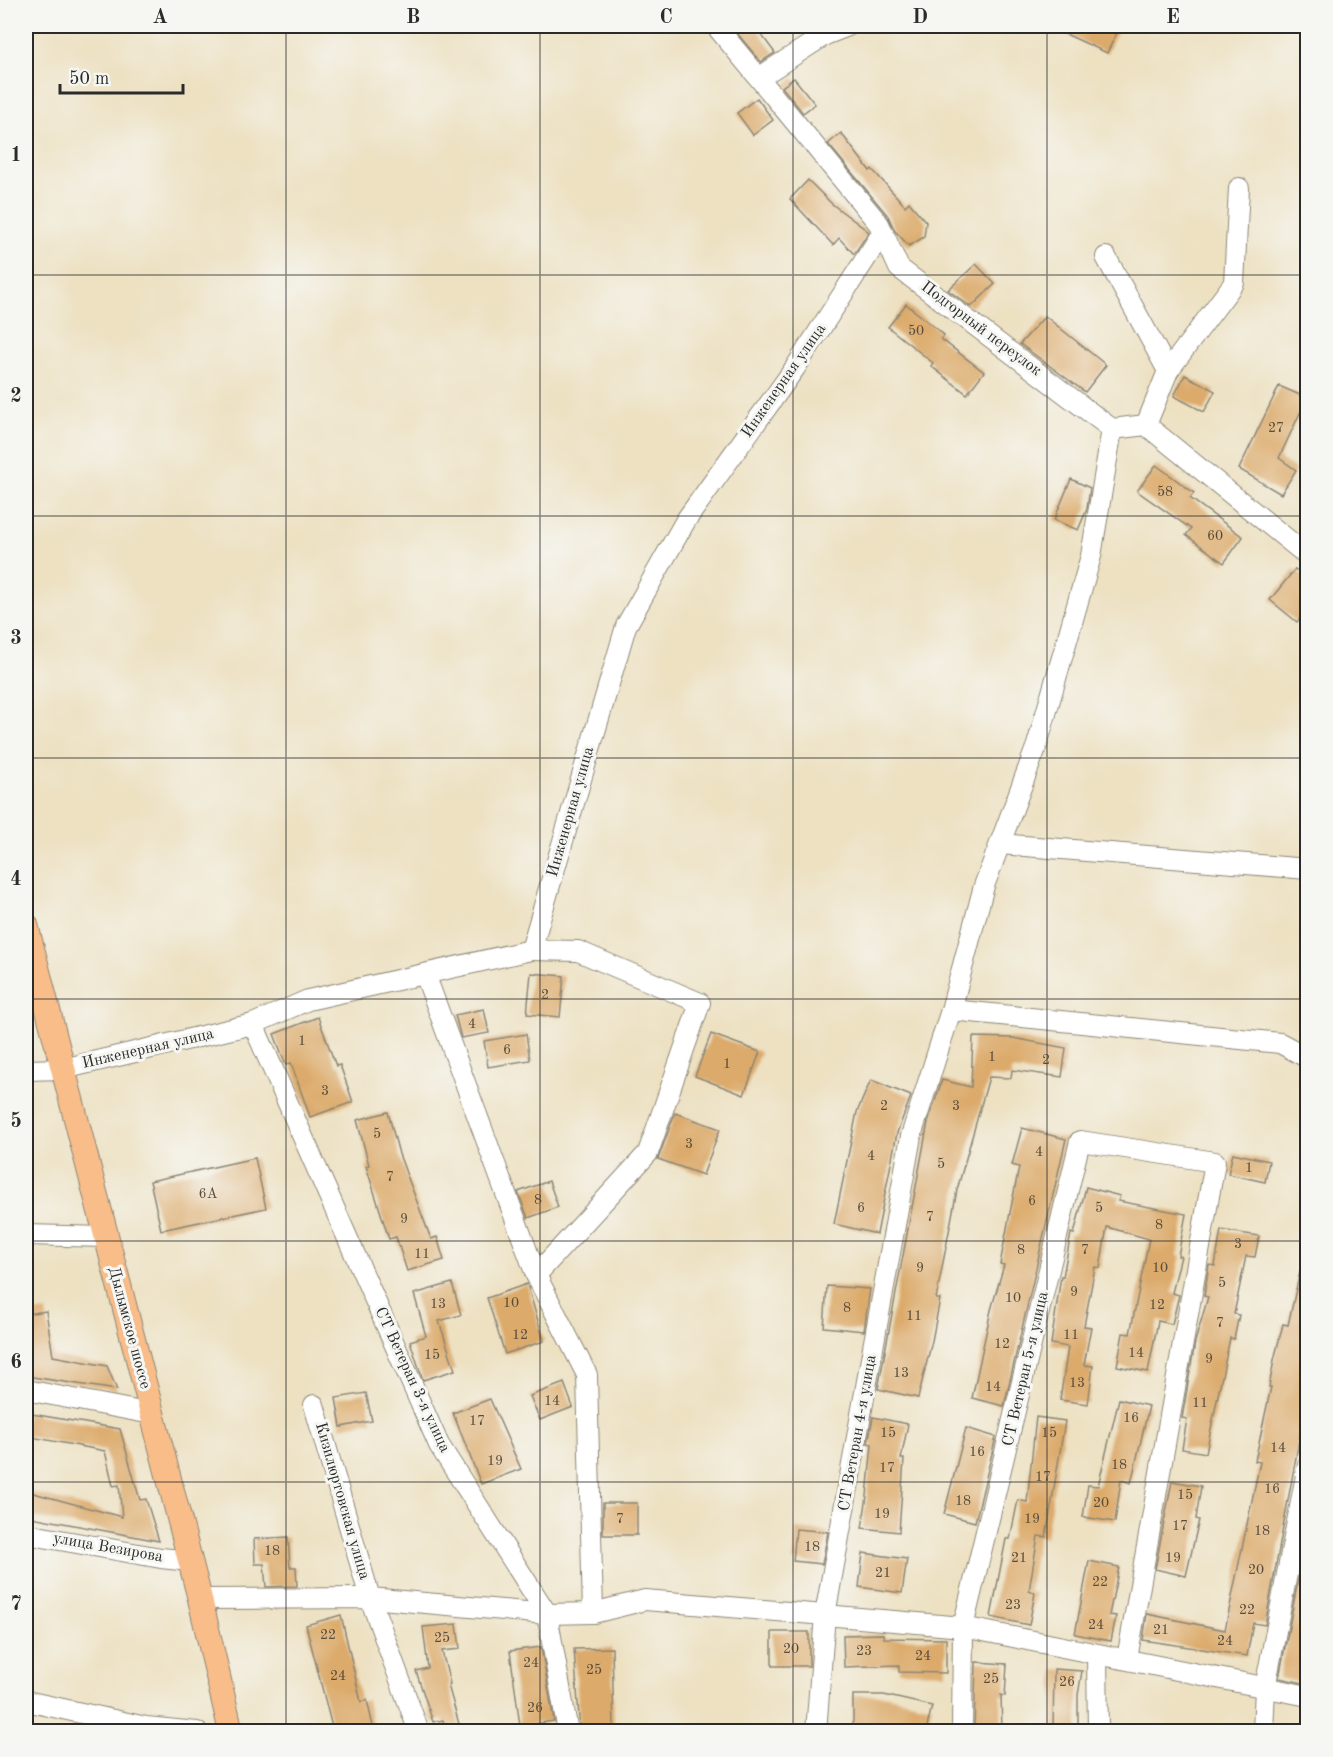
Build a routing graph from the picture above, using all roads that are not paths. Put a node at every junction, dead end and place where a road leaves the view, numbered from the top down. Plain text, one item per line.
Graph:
1 (716, 26) edge
2 (848, 26) edge
3 (760, 77) junction
4 (1239, 188) dead end
5 (883, 232) junction
6 (1106, 257) dead end
7 (1168, 371) junction
8 (1146, 425) junction
9 (1112, 429) junction
10 (1308, 556) edge
11 (1000, 844) junction
12 (1308, 869) edge
13 (26, 925) edge
14 (531, 950) junction
15 (425, 974) junction
16 (951, 1010) junction
17 (253, 1024) junction
18 (1308, 1058) edge
19 (63, 1069) junction
20 (26, 1070) edge
21 (26, 1235) edge
22 (106, 1237) junction
23 (536, 1275) junction
24 (26, 1390) edge
25 (315, 1405) dead end
26 (152, 1414) junction
27 (1308, 1465) edge
28 (26, 1534) edge
29 (190, 1561) junction
30 (370, 1598) junction
31 (200, 1599) junction
32 (593, 1613) junction
33 (547, 1614) junction
34 (825, 1615) junction
35 (963, 1627) junction
36 (1097, 1654) junction
37 (1127, 1659) junction
38 (1264, 1688) junction
39 (1308, 1696) edge
40 (26, 1701) edge
41 (197, 1731) edge
42 (231, 1731) edge
43 (419, 1731) edge
44 (568, 1731) edge
45 (816, 1731) edge
46 (962, 1731) edge
47 (1098, 1731) edge
48 (1263, 1731) edge

1 - 3 street, Подгорный переулок
2 - 3 street
3 - 5 street, Подгорный переулок
4 - 7 street
5 - 9 street, Подгорный переулок
5 - 14 street, Инженерная улица
6 - 7 street
7 - 8 street
8 - 9 street
8 - 10 street
9 - 11 street, СТ Ветеран 4-я улица
11 - 12 street
11 - 16 street, СТ Ветеран 4-я улица
13 - 19 main road, Дылымское шоссе
14 - 15 street, Инженерная улица
14 - 23 street
15 - 17 street, Инженерная улица
15 - 23 street
16 - 18 street
16 - 34 street, СТ Ветеран 4-я улица
17 - 19 street, Инженерная улица
17 - 33 street, СТ Ветеран 3-я улица
19 - 20 street, Инженерная улица
19 - 22 main road, Дылымское шоссе
21 - 22 street
22 - 26 main road, Дылымское шоссе
23 - 32 street
24 - 26 street
25 - 30 street, Кизилюртовская улица
26 - 29 main road, Дылымское шоссе
27 - 38 street
28 - 29 street, улица Везирова
29 - 31 main road, Дылымское шоссе
30 - 31 street
30 - 33 street
30 - 43 street, Кизилюртовская улица
31 - 42 main road, Дылымское шоссе
32 - 33 street
32 - 34 street
33 - 44 street, СТ Ветеран 3-я улица
34 - 35 street
34 - 45 street, СТ Ветеран 4-я улица
35 - 36 street
35 - 37 street, СТ Ветеран 5-я улица
35 - 46 street, СТ Ветеран 5-я улица
36 - 37 street
36 - 47 street
37 - 38 street
38 - 39 street
38 - 48 street
40 - 41 street

